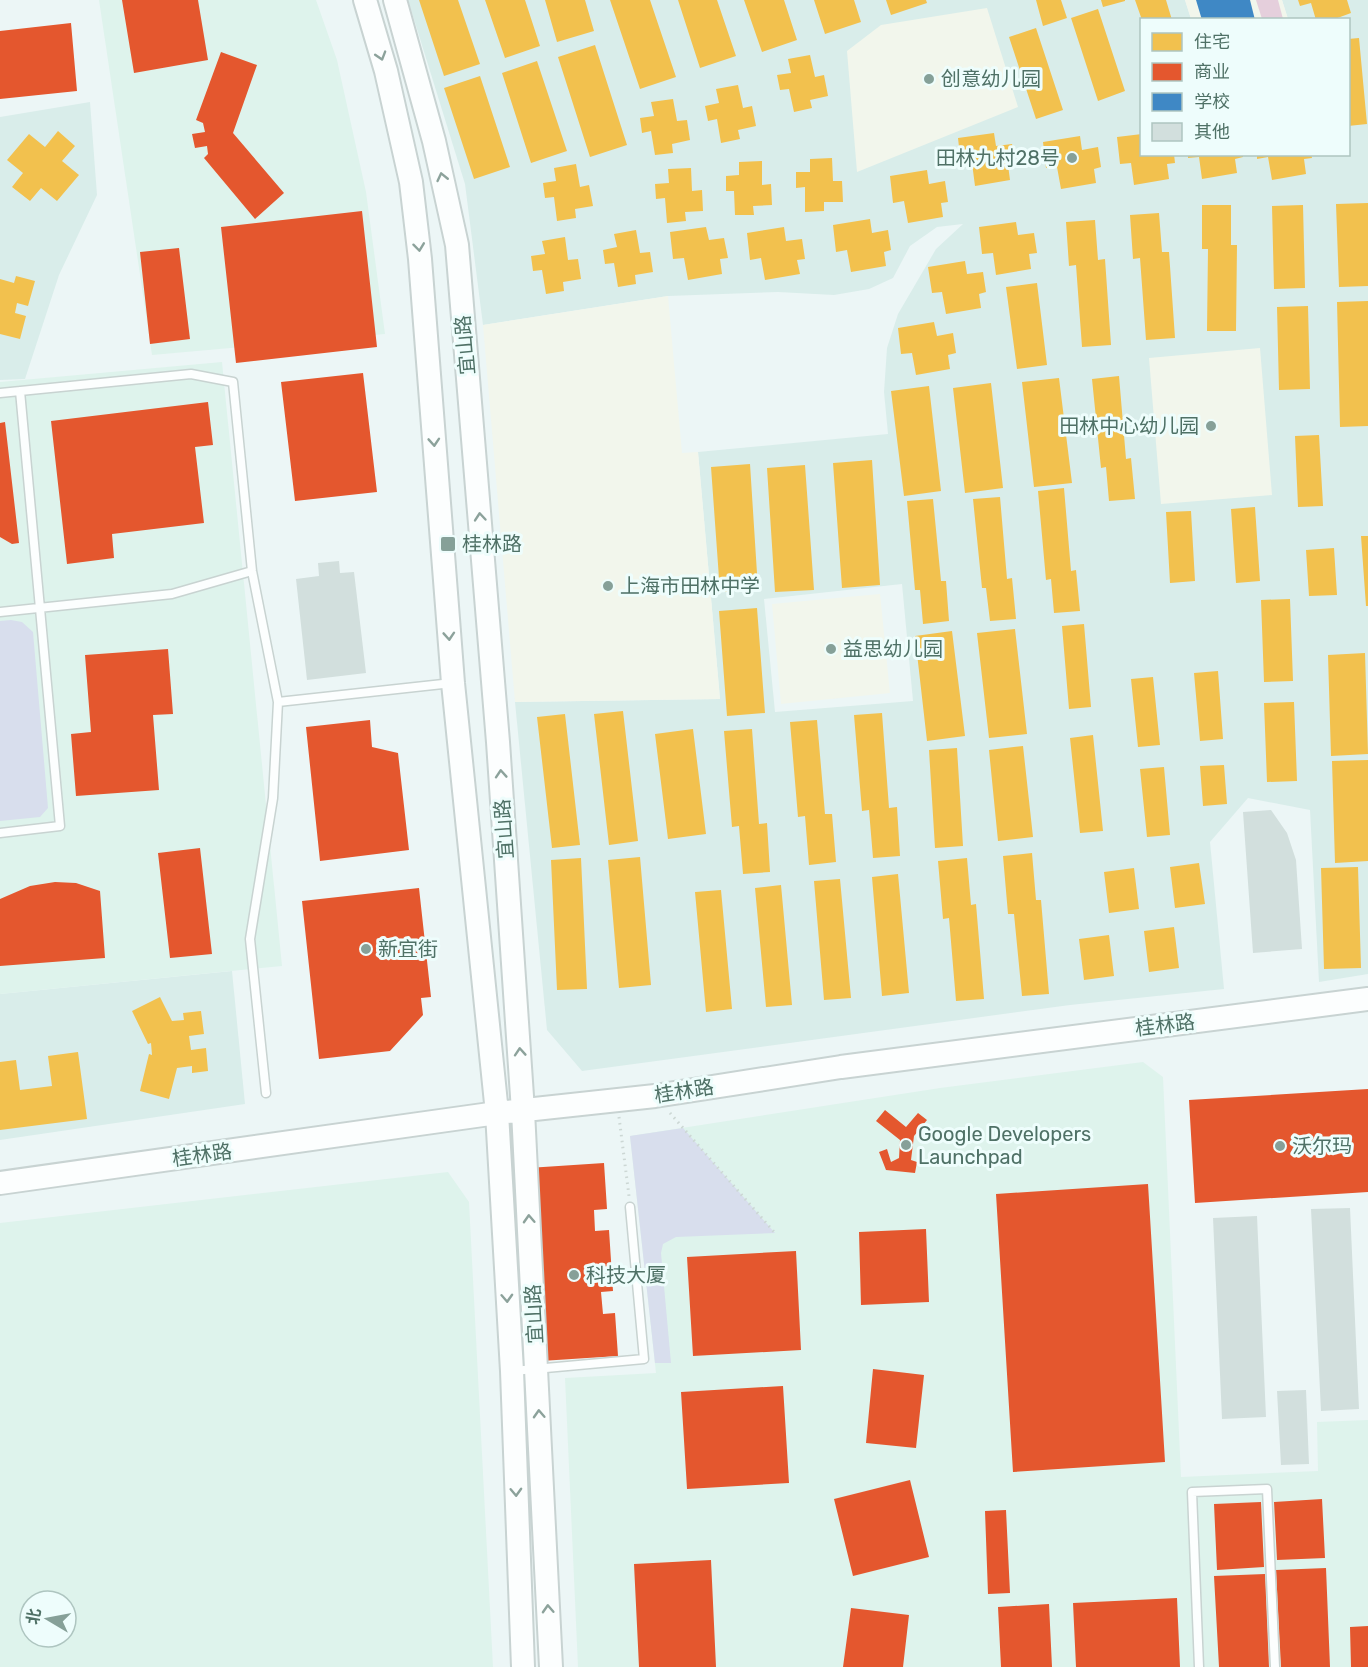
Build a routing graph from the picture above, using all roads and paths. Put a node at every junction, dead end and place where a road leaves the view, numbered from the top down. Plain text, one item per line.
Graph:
1 (365, 0) edge
2 (395, 0) edge
3 (20, 391) junction
4 (0, 393) edge
5 (252, 570) junction
6 (40, 609) junction
7 (0, 612) edge
8 (453, 682) junction
9 (278, 702) junction
10 (0, 832) edge
11 (1368, 999) edge
12 (266, 1094) dead end
13 (655, 1096) junction
14 (617, 1101) junction
15 (524, 1111) junction
16 (497, 1113) junction
17 (0, 1183) edge
18 (630, 1207) joint
19 (776, 1233) dead end
20 (537, 1369) junction
21 (512, 1371) junction
22 (523, 1667) edge
23 (550, 1667) edge
24 (1199, 1667) edge
25 (1275, 1667) edge

1 -> 8 main road, 宜山路
15 -> 2 main road, 宜山路
3 - 4 lane
3 - 5 lane
3 - 6 lane
5 - 6 lane
5 - 9 lane
6 - 7 lane
6 - 10 lane
8 - 9 lane
8 - 16 main road, 宜山路
9 - 12 lane
11 - 13 main road, 桂林路
13 - 14 main road, 桂林路
13 - 19 path
14 - 15 main road, 桂林路
14 - 18 path
15 - 16 main road, 桂林路
20 -> 15 main road, 宜山路
16 - 17 main road, 桂林路
16 -> 21 main road, 宜山路
18 - 20 lane
20 - 21 lane
23 -> 20 main road, 宜山路
21 -> 22 main road, 宜山路
24 - 25 lane

